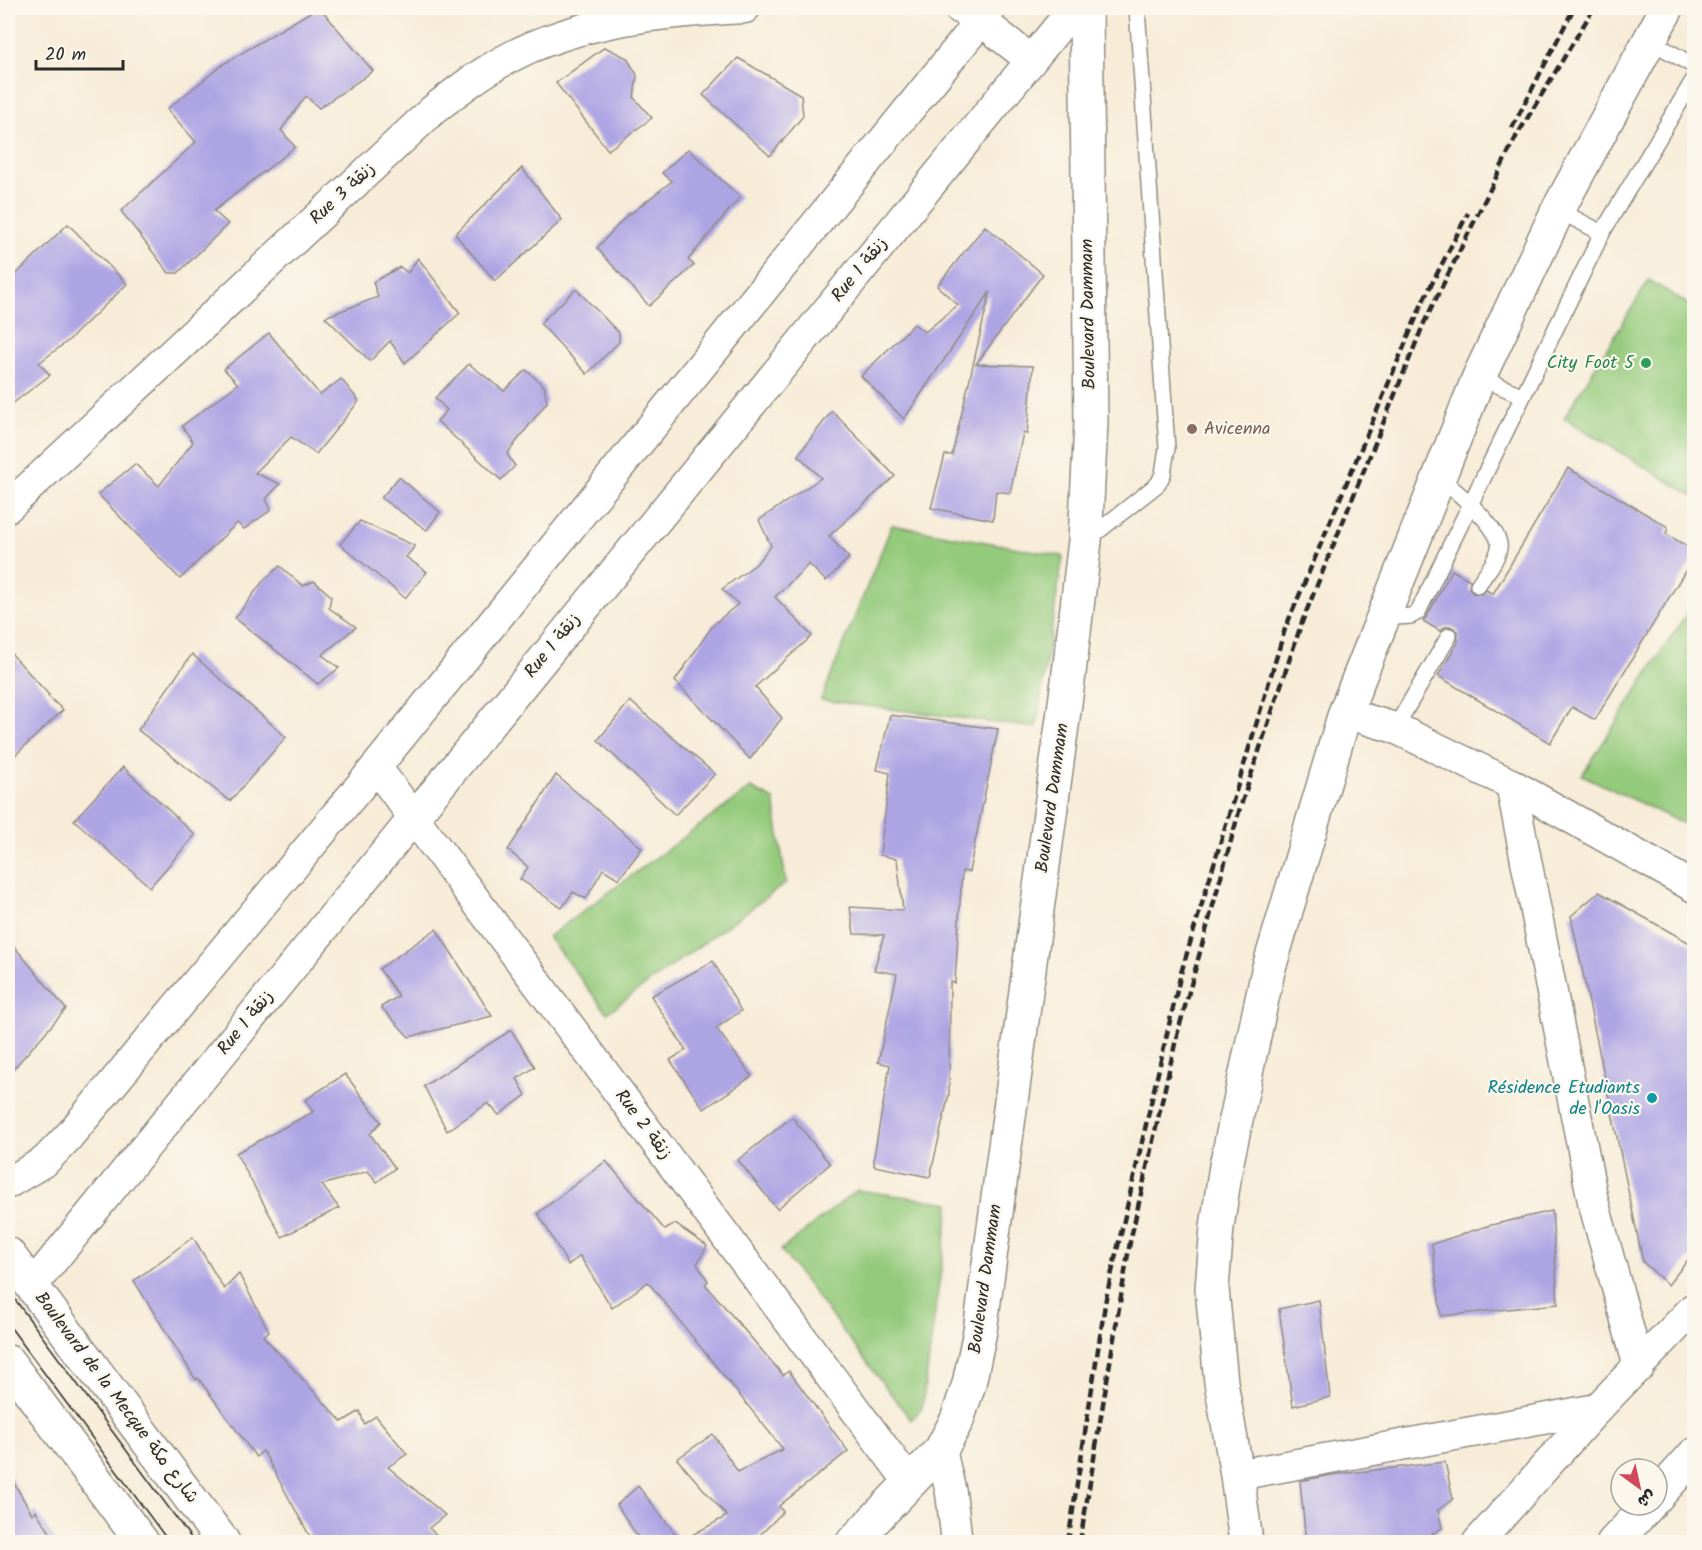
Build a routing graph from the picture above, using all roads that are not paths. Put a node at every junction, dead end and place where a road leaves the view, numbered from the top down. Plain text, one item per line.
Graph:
1 (745, 8) edge
2 (1074, 8) edge
3 (1086, 8) edge
4 (1137, 8) edge
5 (1667, 8) edge
6 (977, 12) edge
7 (1649, 40) junction
8 (1031, 60) junction
9 (1695, 66) edge
10 (1695, 80) edge
11 (1558, 210) junction
12 (1602, 233) junction
13 (1479, 377) junction
14 (1523, 396) junction
15 (1439, 478) junction
16 (1471, 503) junction
17 (8, 507) edge
18 (1085, 541) junction
19 (1478, 585) dead end
20 (1382, 618) junction
21 (1449, 636) dead end
22 (1345, 712) junction
23 (1395, 728) junction
24 (376, 767) junction
25 (1511, 784) junction
26 (414, 817) junction
27 (1695, 887) edge
28 (8, 1183) edge
29 (8, 1254) edge
30 (32, 1286) junction
31 (1695, 1308) edge
32 (8, 1362) edge
33 (1639, 1367) junction
34 (1597, 1409) junction
35 (941, 1450) junction
36 (1695, 1455) edge
37 (1237, 1475) junction
38 (910, 1483) junction
39 (1669, 1483) edge
40 (1638, 1517) edge
41 (142, 1542) edge
42 (223, 1542) edge
43 (853, 1542) edge
44 (957, 1542) edge
45 (1246, 1542) edge
46 (1478, 1542) edge
47 (1614, 1542) edge

1 - 17 street, Rue 3 زنقة
2 - 8 street, Rue 1 زنقة
3 - 18 main road, Boulevard Dammam
4 - 18 lane
5 - 7 main road
6 - 8 street
6 - 24 street
7 - 9 lane
7 - 11 main road
8 - 26 street, Rue 1 زنقة
10 - 12 lane
11 - 12 lane
11 - 13 main road
12 - 14 lane
13 - 14 lane
13 - 15 main road
14 - 16 lane
15 - 16 lane
15 - 20 main road
16 - 19 lane
16 - 20 lane
18 - 35 main road, Boulevard Dammam
20 - 22 main road
21 - 23 lane
22 - 23 street
22 - 37 main road
23 - 25 street
24 - 26 street, Rue 2 زنقة
24 - 28 street
25 - 27 street
25 - 33 street
26 - 30 street, Rue 1 زنقة
26 - 38 street, Rue 2 زنقة
29 - 30 main road, Boulevard de la Mecque شارع مكة
30 - 42 main road, Boulevard de la Mecque شارع مكة
31 - 33 street
32 - 41 main road
33 - 34 street
34 - 37 street
34 - 46 street
35 - 38 main road, Boulevard Dammam
35 - 44 street
36 - 39 main road
37 - 45 main road
38 - 43 main road, Boulevard Dammam
40 - 47 main road

